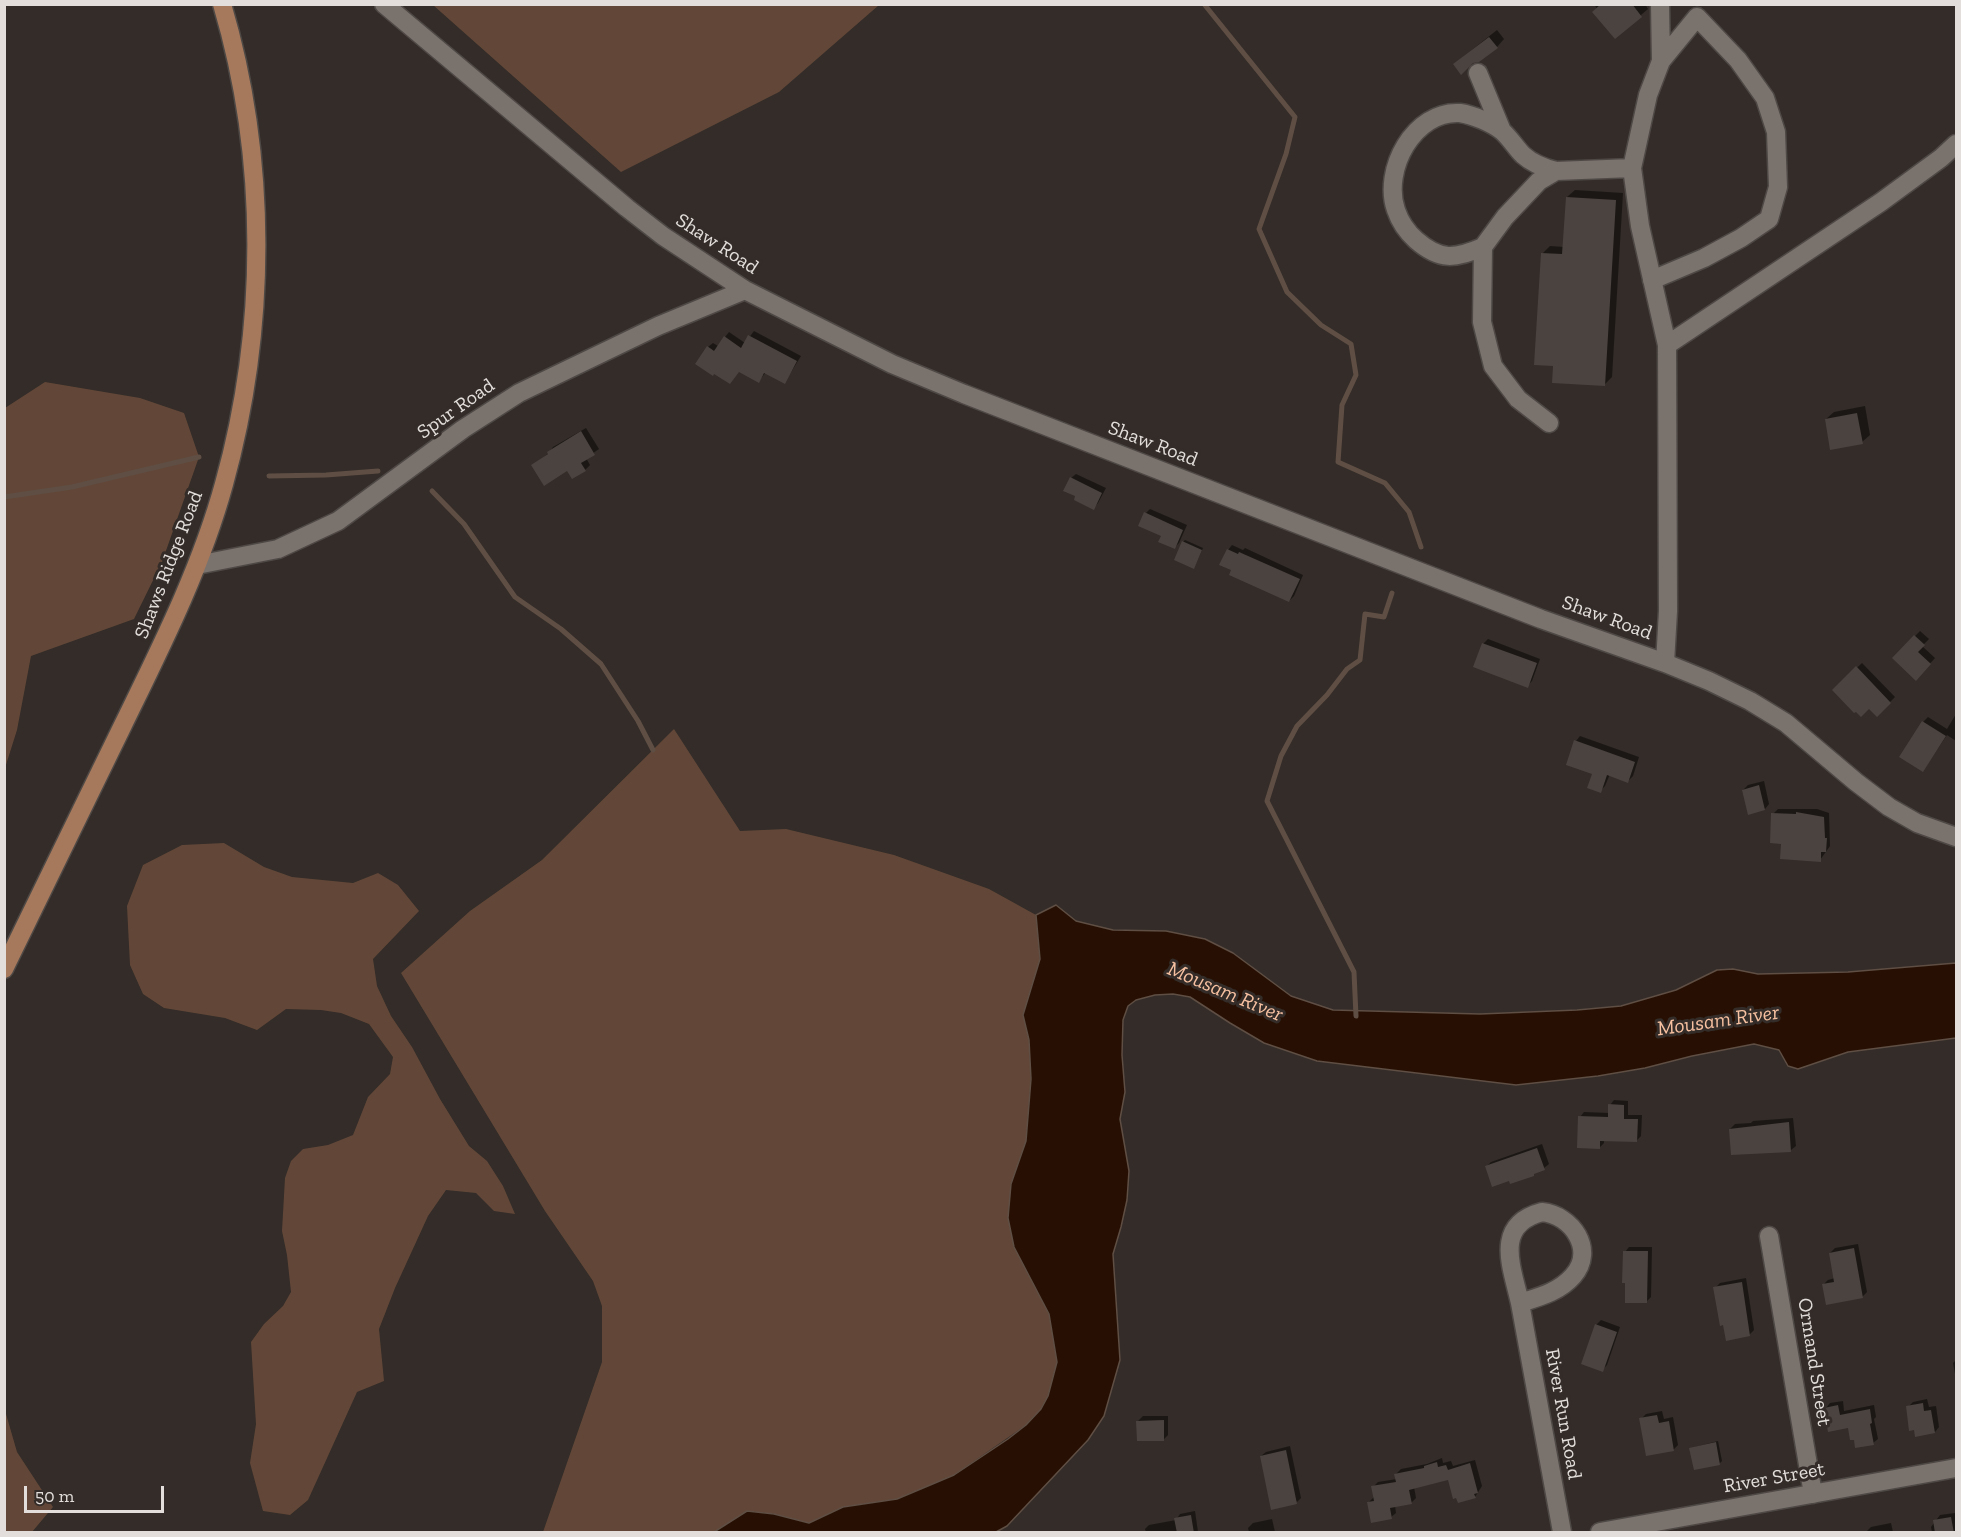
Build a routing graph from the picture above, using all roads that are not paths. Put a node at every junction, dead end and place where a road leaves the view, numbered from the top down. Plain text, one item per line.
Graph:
1 (222, 4) edge
2 (384, 4) edge
3 (1660, 4) edge
4 (1703, 11) edge
5 (1661, 61) junction
6 (1478, 73) dead end
7 (1502, 131) junction
8 (1956, 144) edge
9 (1632, 168) junction
10 (1556, 171) junction
11 (1483, 247) junction
12 (1653, 280) junction
13 (745, 290) junction
14 (1667, 345) junction
15 (1549, 423) dead end
16 (197, 566) junction
17 (1665, 663) junction
18 (1956, 837) edge
19 (4, 969) edge
20 (1769, 1236) dead end
21 (1520, 1303) junction
22 (1956, 1468) edge
23 (1813, 1494) junction
24 (1562, 1533) edge
25 (1600, 1533) edge

1 - 16 main road, Shaws Ridge Road
2 - 13 street, Shaw Road
3 - 5 street
4 - 5 street
4 - 12 street
5 - 9 street
6 - 7 street
7 - 10 street
7 - 11 street
8 - 14 street
9 - 10 street
9 - 12 street
10 - 11 street
11 - 15 street
12 - 14 street
13 - 16 street, Spur Road
13 - 17 street, Shaw Road
14 - 17 street
16 - 19 main road, Shaws Ridge Road
17 - 18 street, Shaw Road
20 - 23 street, Ormand Street
21 - 21 street, River Run Road
21 - 24 street, River Run Road
22 - 23 street, River Street
23 - 25 street, River Street

